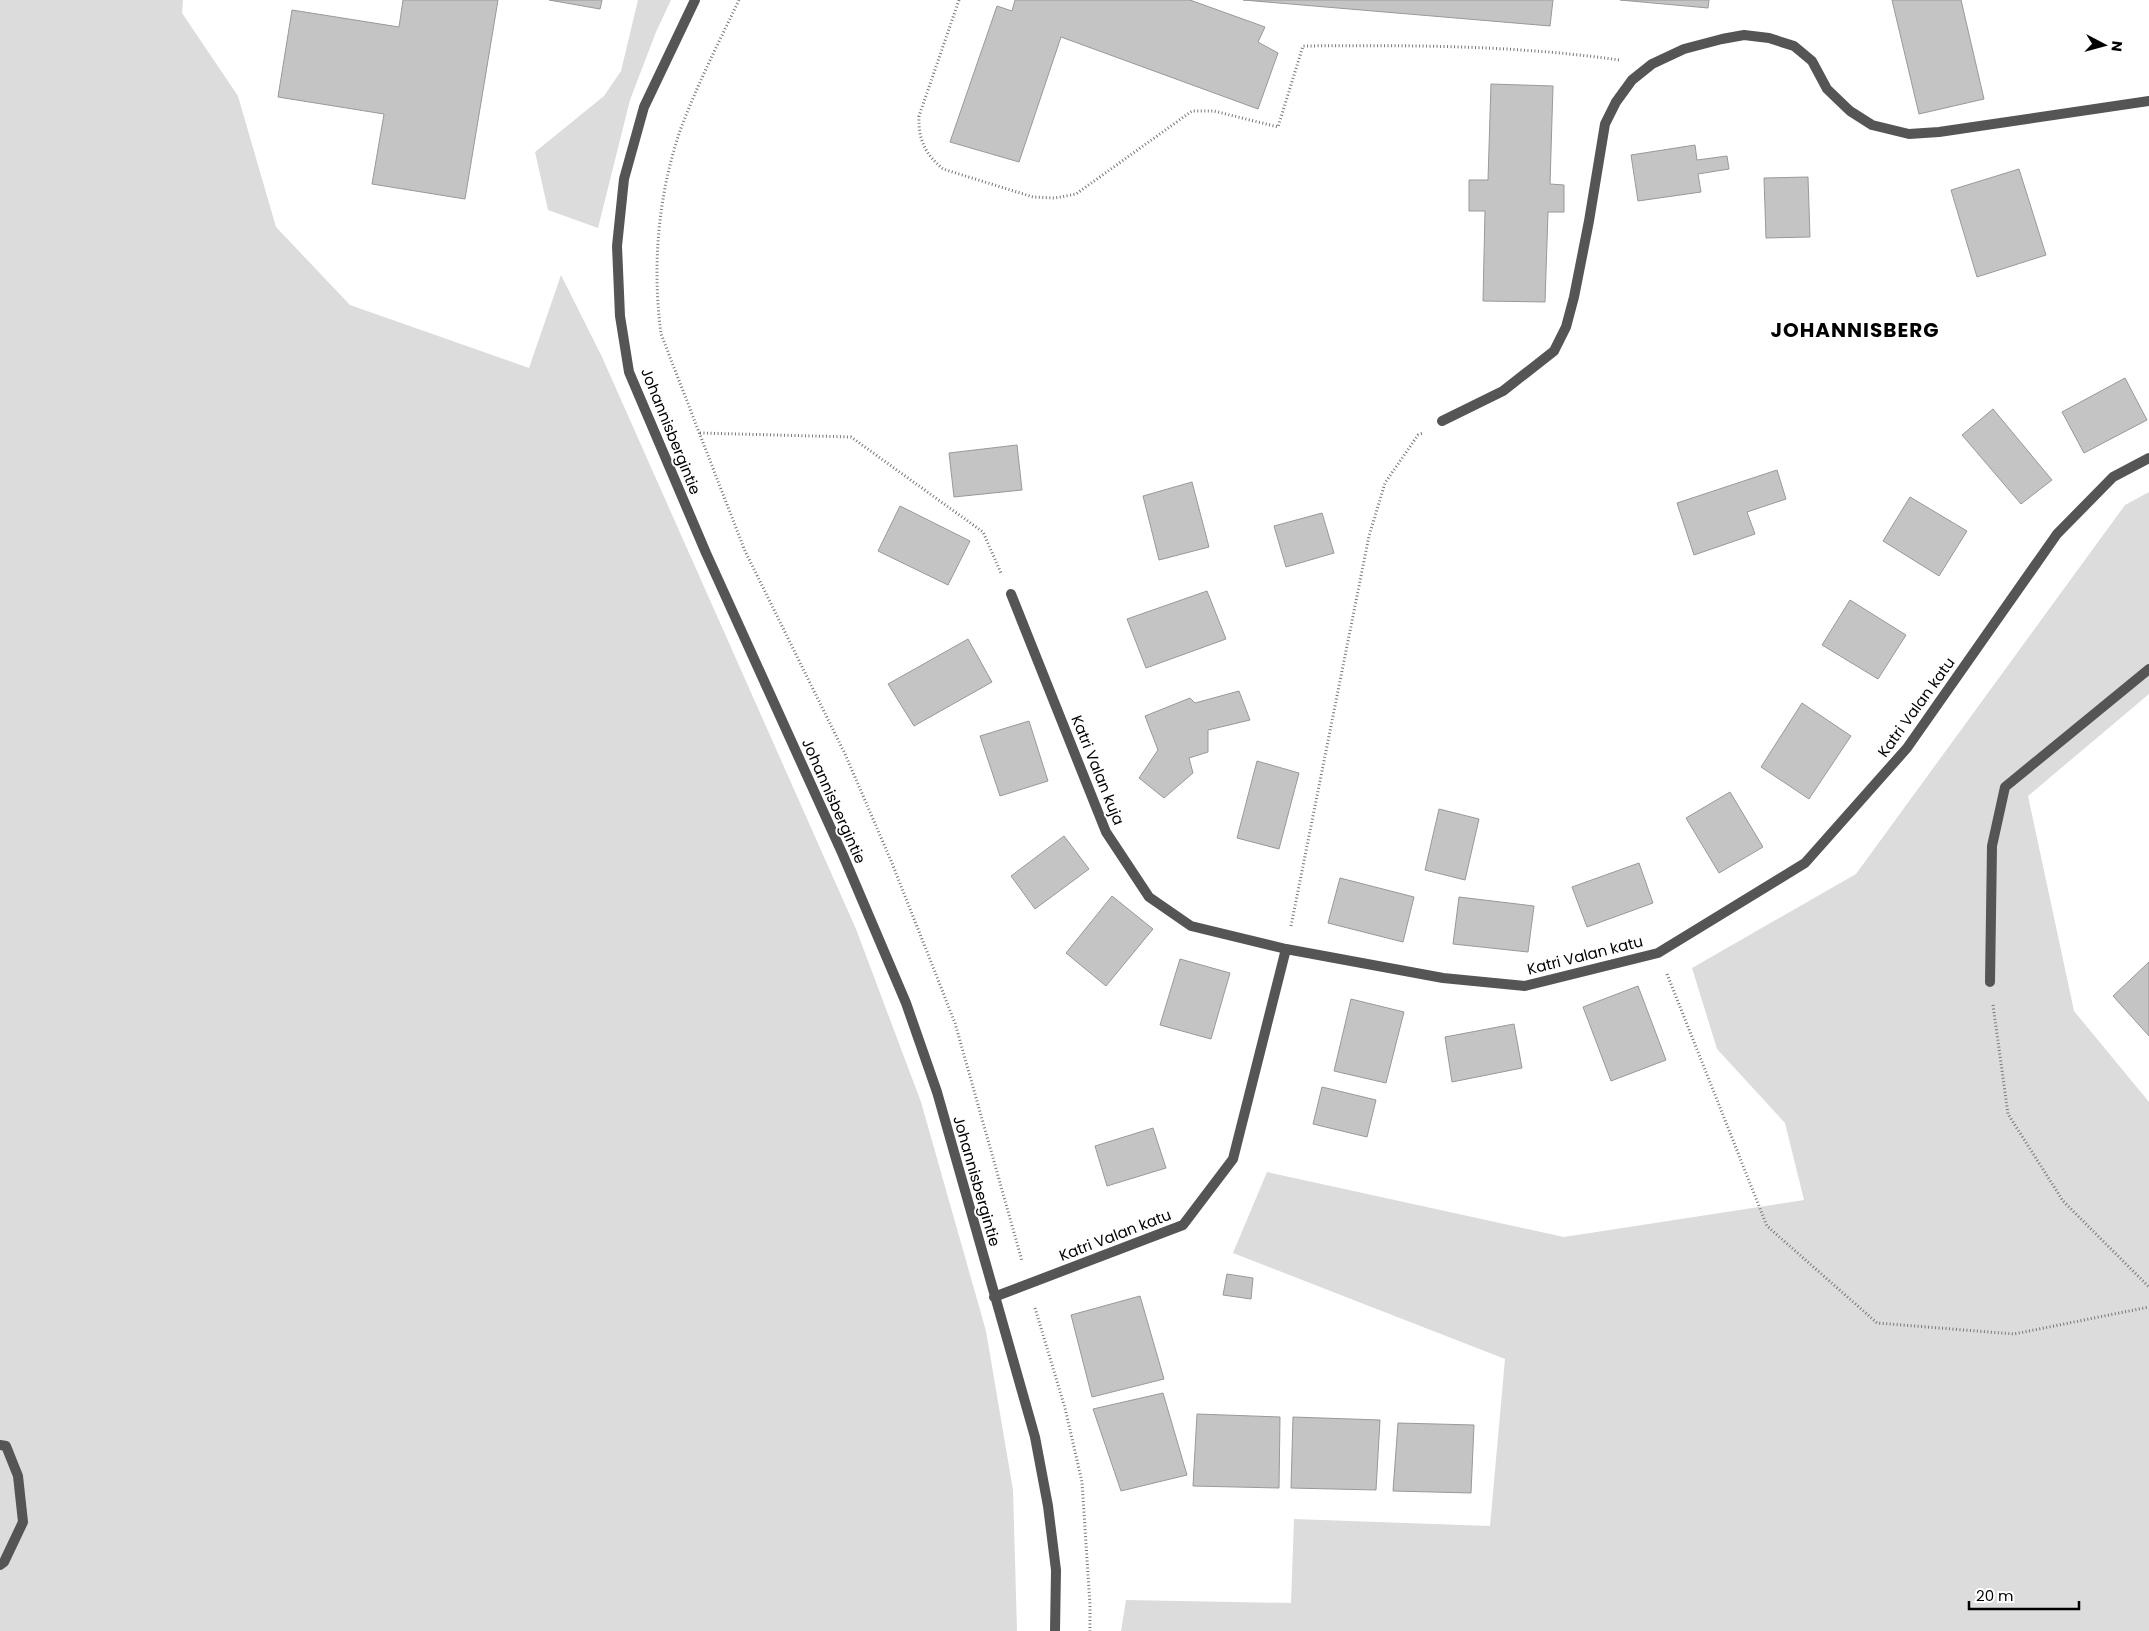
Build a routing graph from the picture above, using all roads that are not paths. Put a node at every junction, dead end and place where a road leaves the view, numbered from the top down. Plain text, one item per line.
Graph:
1 (695, 0) edge
2 (2149, 101) edge
3 (1442, 422) road end
4 (2149, 458) edge
5 (1011, 594) road end
6 (2149, 669) edge
7 (1286, 949) junction
8 (1990, 982) road end
9 (994, 1297) junction
10 (0, 1445) edge
11 (0, 1565) edge
12 (1055, 1631) edge

1 - 9 street, Johannisbergintie
2 - 3 street
4 - 7 street, Katri Valan katu
5 - 7 street, Katri Valan kuja
6 - 8 street
7 - 9 street, Katri Valan katu
9 - 12 street, Johannisbergintie
10 - 11 street

